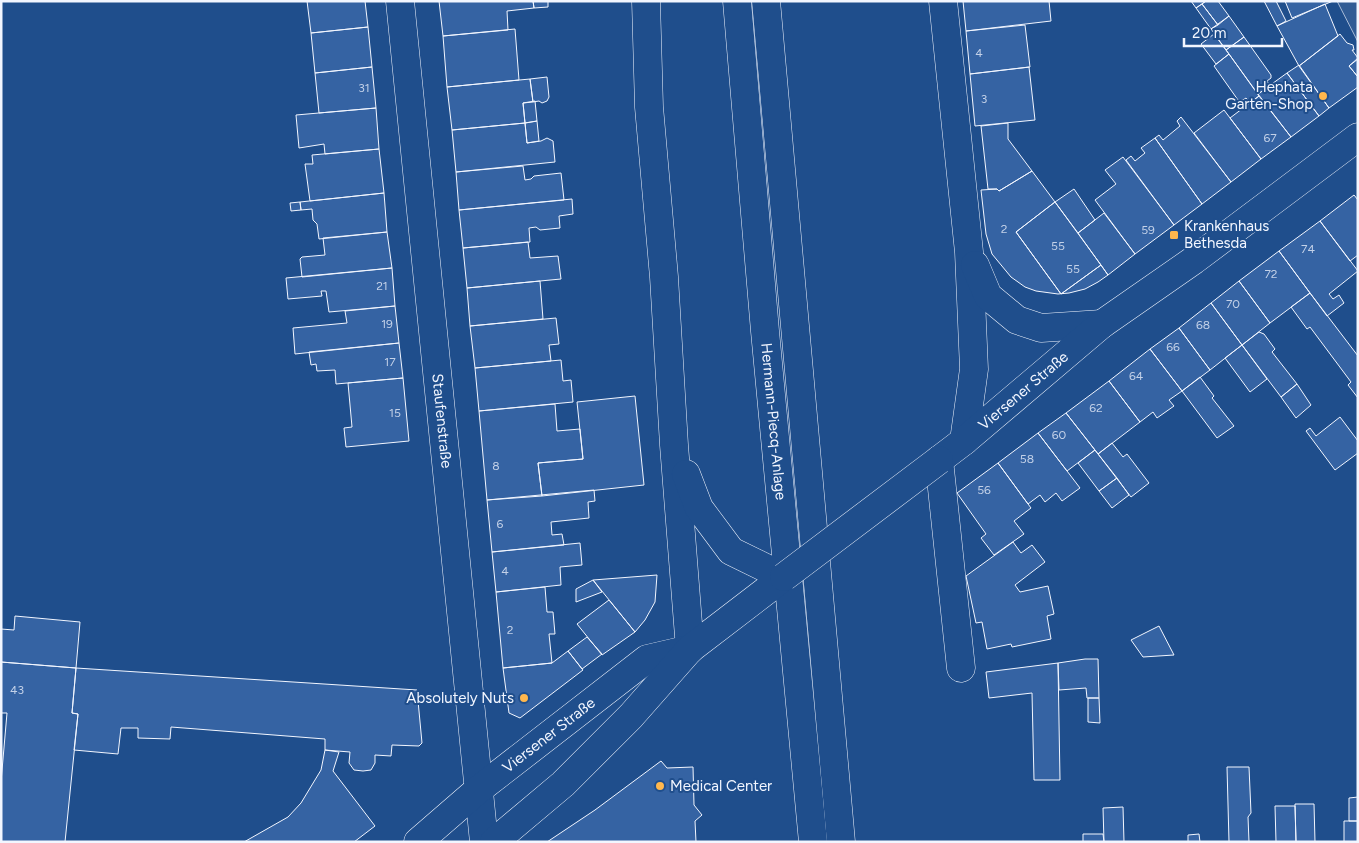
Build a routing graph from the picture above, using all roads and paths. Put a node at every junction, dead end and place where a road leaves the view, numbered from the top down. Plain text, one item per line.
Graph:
1 (400, 1) edge
2 (646, 1) edge
3 (737, 1) edge
4 (766, 1) edge
5 (943, 1) edge
6 (1358, 137) edge
7 (969, 252) junction
8 (1102, 324) junction
9 (964, 441) junction
10 (674, 445) junction
11 (939, 460) junction
12 (784, 577) junction
13 (690, 649) junction
14 (961, 668) dead end
15 (478, 790) junction
16 (418, 842) edge
17 (484, 842) edge
18 (494, 842) edge
19 (813, 842) edge
20 (841, 842) edge

1 - 15 main road, Staufenstraße
2 - 10 main road
3 - 19 main road, Hermann-Piecq-Anlage
4 - 20 main road, Hermann-Piecq-Anlage
5 - 7 main road
6 - 8 main road, Viersener Straße
7 - 8 main road
7 - 9 main road
8 - 9 main road, Viersener Straße
9 - 11 main road, Viersener Straße
10 - 12 main road
10 - 13 main road
11 - 12 main road, Viersener Straße, bridge
11 - 14 main road
12 - 13 main road, Viersener Straße
13 - 15 main road, Viersener Straße
13 - 18 main road, Viersener Straße
15 - 16 main road, Viersener Straße
15 - 17 main road, Staufenstraße

